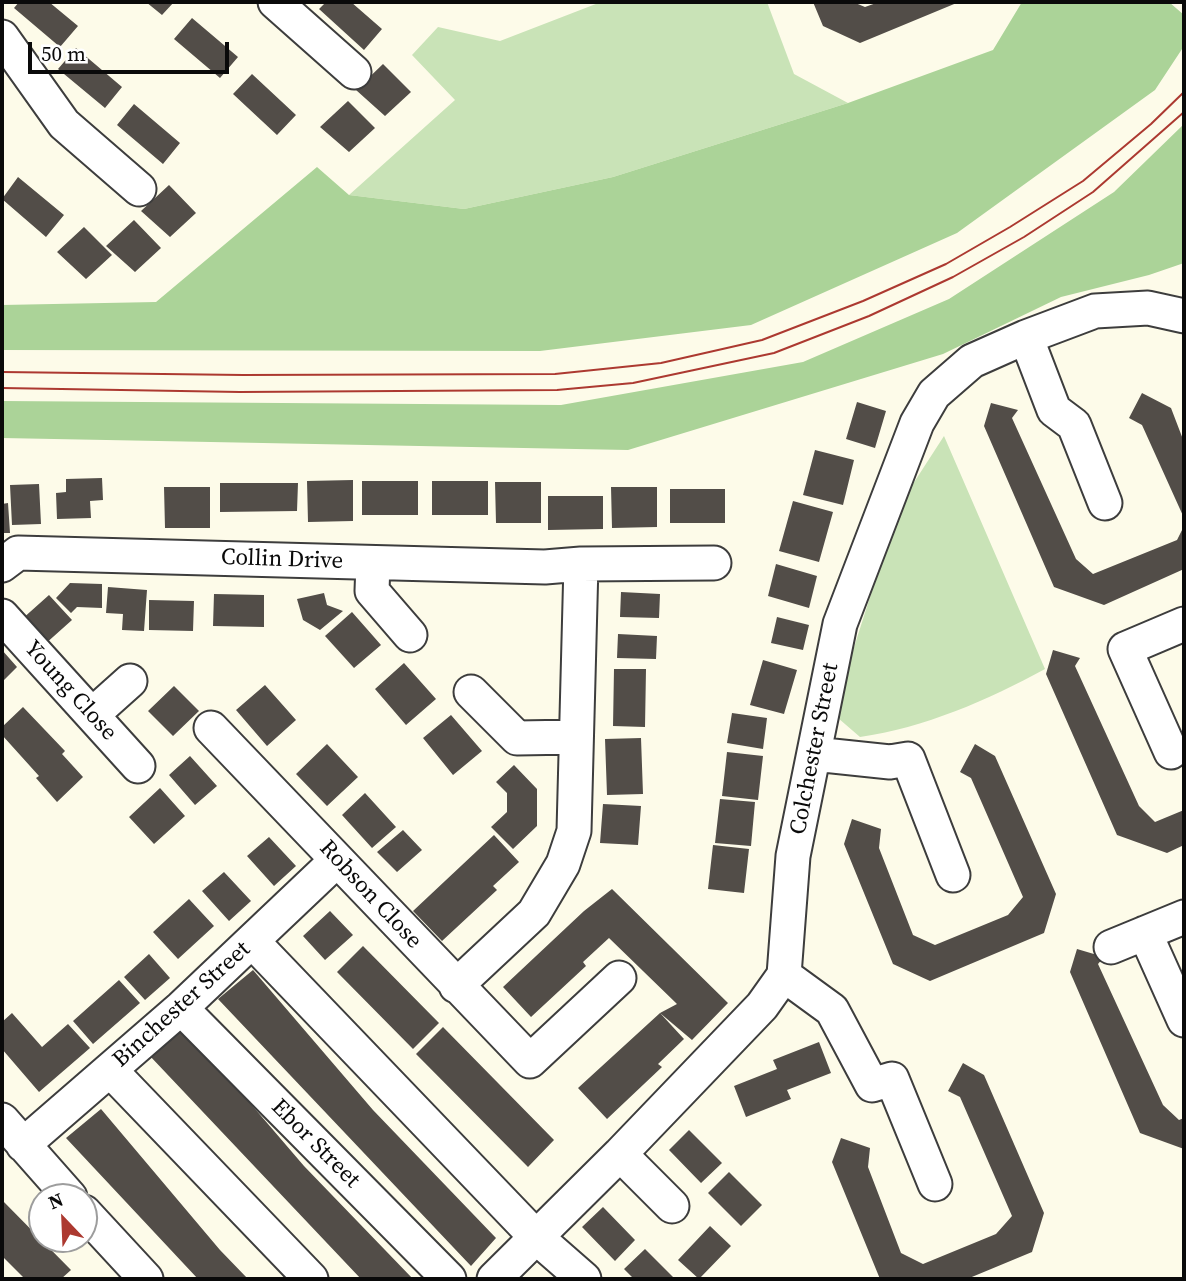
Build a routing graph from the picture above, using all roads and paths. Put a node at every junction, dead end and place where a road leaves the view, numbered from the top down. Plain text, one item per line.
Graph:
1 (275, 2) edge
2 (2, 37) edge
3 (354, 72) dead end
4 (139, 189) dead end
5 (1184, 316) edge
6 (1026, 337) junction
7 (1105, 503) dead end
8 (10, 559) edge
9 (373, 562) junction
10 (714, 563) dead end
11 (580, 564) junction
12 (2, 617) edge
13 (1184, 624) edge
14 (410, 635) dead end
15 (131, 681) dead end
16 (471, 692) dead end
17 (92, 715) junction
18 (211, 728) dead end
19 (576, 737) junction
20 (1171, 752) dead end
21 (814, 754) junction
22 (138, 766) dead end
23 (337, 860) junction
24 (953, 875) dead end
25 (1184, 917) edge
26 (1145, 933) junction
27 (252, 941) junction
28 (1111, 947) dead end
29 (784, 975) junction
30 (619, 978) dead end
31 (456, 985) junction
32 (181, 1008) junction
33 (1184, 1020) edge
34 (110, 1070) junction
35 (2, 1120) edge
36 (23, 1145) junction
37 (620, 1154) junction
38 (57, 1183) edge
39 (935, 1184) dead end
40 (672, 1206) dead end
41 (98, 1227) edge
42 (536, 1237) junction
43 (146, 1279) edge
44 (311, 1279) edge
45 (450, 1279) edge
46 (494, 1279) edge
47 (584, 1279) edge

1 - 3 street
2 - 4 street
5 - 6 street, Colchester Street
6 - 7 street
6 - 21 street, Colchester Street
8 - 9 street, Collin Drive
9 - 11 street, Collin Drive
9 - 14 street
10 - 11 street, Collin Drive
11 - 19 street
12 - 17 street, Young Close
13 - 20 street
15 - 17 street
16 - 19 street
17 - 22 street, Young Close
18 - 23 street, Robson Close
19 - 31 street
21 - 24 street
21 - 29 street, Colchester Street
23 - 27 street, Binchester Street
23 - 31 street, Robson Close
25 - 26 street
26 - 28 street
26 - 33 street
27 - 32 street, Binchester Street
27 - 42 street
29 - 37 street
29 - 39 street
30 - 31 street, Robson Close
32 - 34 street, Binchester Street
32 - 45 street, Ebor Street
34 - 36 street, Binchester Street
34 - 44 street
35 - 36 street
36 - 38 street
37 - 40 street
37 - 42 street
41 - 43 street
42 - 46 street
42 - 47 street

